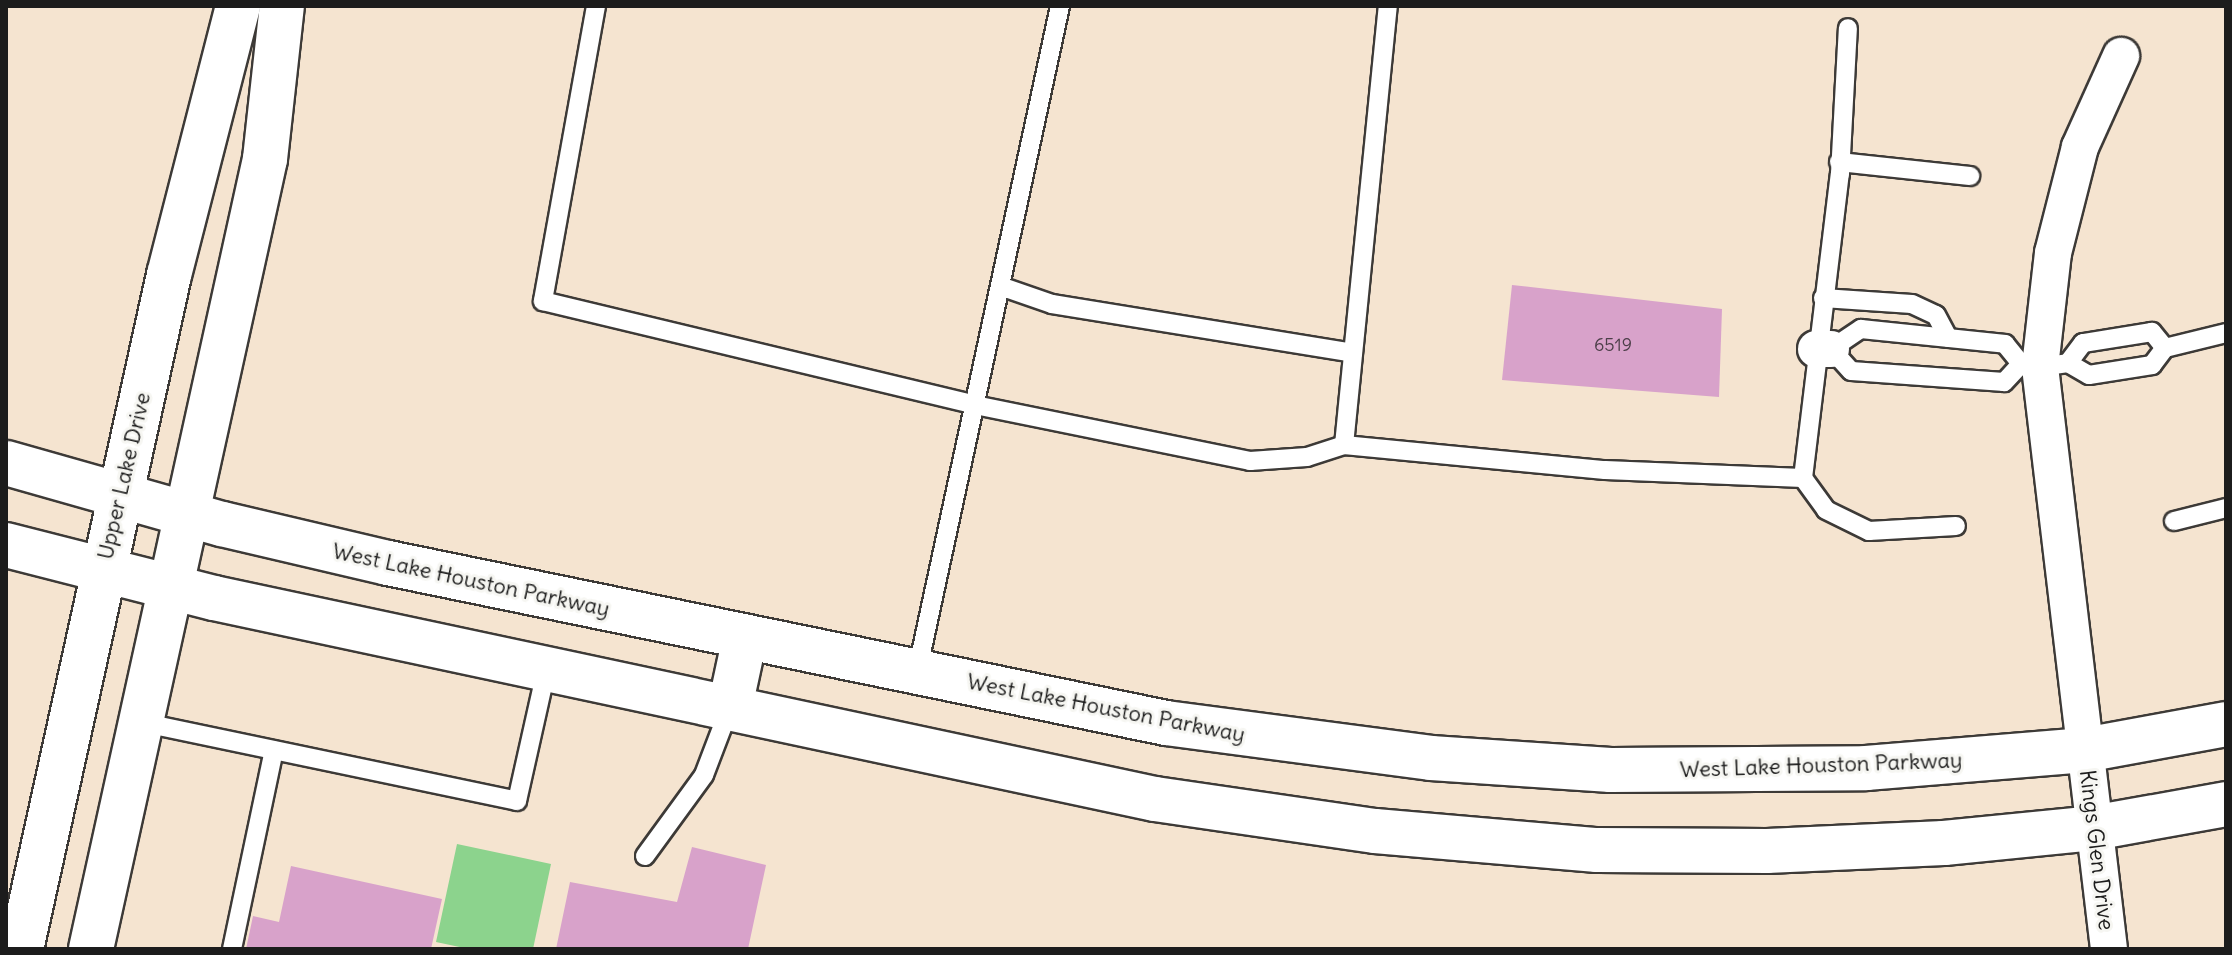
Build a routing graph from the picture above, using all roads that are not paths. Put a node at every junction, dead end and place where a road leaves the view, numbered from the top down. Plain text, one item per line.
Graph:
1 (238, 6) edge
2 (282, 6) edge
3 (596, 6) edge
4 (1060, 6) edge
5 (1388, 6) edge
6 (1848, 28) dead end
7 (2121, 56) dead end
8 (1839, 162) junction
9 (1970, 176) dead end
10 (1000, 286) junction
11 (1823, 298) junction
12 (2226, 333) edge
13 (1948, 338) junction
14 (2165, 348) junction
15 (1823, 349) junction
16 (1353, 353) junction
17 (2043, 365) junction
18 (975, 405) junction
19 (1344, 445) junction
20 (6, 463) edge
21 (1803, 478) junction
22 (119, 496) junction
23 (2226, 508) edge
24 (185, 514) junction
25 (2174, 521) dead end
26 (1956, 526) dead end
27 (6, 545) edge
28 (103, 569) junction
29 (168, 586) junction
30 (745, 637) junction
31 (546, 671) junction
32 (917, 672) junction
33 (730, 707) junction
34 (139, 722) junction
35 (2226, 724) edge
36 (274, 750) junction
37 (2085, 750) junction
38 (2226, 804) edge
39 (2093, 828) junction
40 (645, 856) dead end
41 (21, 949) edge
42 (91, 949) edge
43 (232, 949) edge
44 (2109, 949) edge

1 - 22 main road, Upper Lake Drive
2 - 24 main road
3 - 18 lane
4 - 10 lane
5 - 16 lane
6 - 8 lane
7 - 17 street, Kings Glen Drive
8 - 9 lane
8 - 11 lane
10 - 16 lane
10 - 18 lane
11 - 13 lane
11 - 15 lane
12 - 14 lane
13 - 15 lane
13 - 17 lane
14 - 17 lane
14 - 17 lane
15 - 17 lane
15 - 21 lane
16 - 19 lane
17 - 37 street, Kings Glen Drive
18 - 19 lane
18 - 32 lane
19 - 21 lane
20 - 22 main road, West Lake Houston Parkway
21 - 26 lane
22 - 24 main road, West Lake Houston Parkway
22 - 28 main road, Upper Lake Drive
23 - 25 lane
24 - 29 main road
24 - 30 main road, West Lake Houston Parkway
27 - 28 main road
28 - 29 main road
28 - 41 main road, Upper Lake Drive
29 - 31 main road
29 - 34 main road
30 - 32 main road, West Lake Houston Parkway
30 - 33 main road
31 - 33 main road
31 - 36 lane
32 - 37 main road, West Lake Houston Parkway
33 - 39 main road
33 - 40 lane
34 - 36 lane
34 - 42 main road
35 - 37 main road, West Lake Houston Parkway
36 - 43 lane
37 - 39 street, Kings Glen Drive
38 - 39 main road
39 - 44 street, Kings Glen Drive

